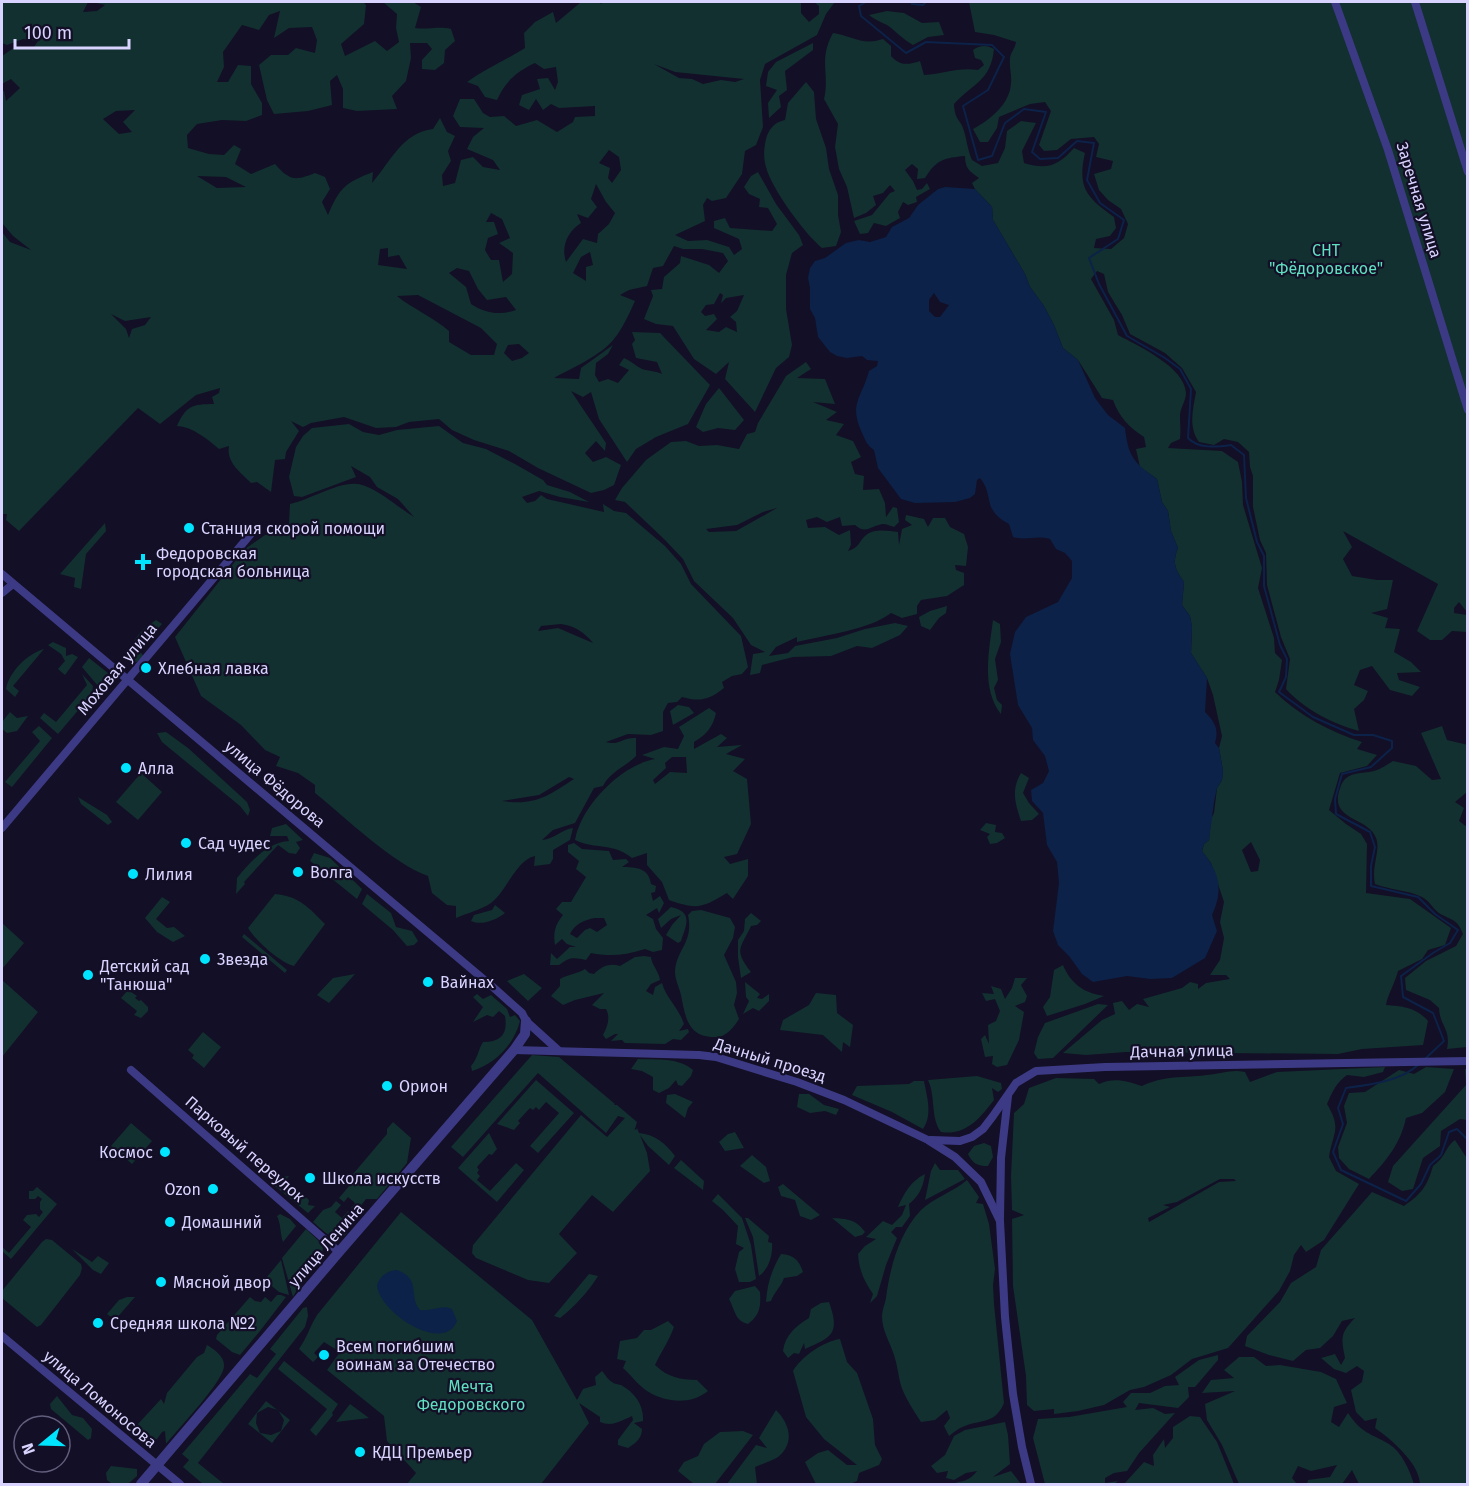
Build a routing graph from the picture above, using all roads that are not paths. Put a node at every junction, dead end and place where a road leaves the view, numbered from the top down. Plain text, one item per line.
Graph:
1 (1335, 2) edge
2 (1415, 2) edge
3 (1467, 171) edge
4 (1467, 410) edge
5 (255, 529) dead end
6 (2, 574) edge
7 (13, 584) junction
8 (2, 592) edge
9 (128, 680) junction
10 (2, 828) edge
11 (526, 1021) junction
12 (514, 1050) junction
13 (558, 1050) junction
14 (1467, 1061) edge
15 (131, 1070) dead end
16 (1008, 1094) junction
17 (928, 1140) junction
18 (1000, 1221) junction
19 (339, 1252) junction
20 (2, 1336) edge
21 (158, 1466) junction
22 (141, 1485) edge
23 (180, 1485) edge
24 (1031, 1485) edge

1 - 4 street, Заречная улица
2 - 3 street
5 - 9 street, Моховая улица
6 - 7 street, улица Фёдорова
7 - 8 street
7 - 9 street, улица Фёдорова
9 - 10 street, Моховая улица
9 - 11 street, улица Фёдорова
11 - 12 street, улица Ленина
11 - 13 street, улица Фёдорова
12 - 13 street, Дачный проезд
12 - 19 street, улица Ленина
13 - 17 street, Дачный проезд
14 - 16 street, Дачная улица
15 - 19 street, Парковый переулок
16 - 17 street, Дачная улица
16 - 18 street
17 - 18 street, Дачный проезд
18 - 24 street
19 - 21 street, улица Ленина
20 - 21 street, улица Ломоносова
21 - 22 street, улица Ленина
21 - 23 street, улица Ломоносова

